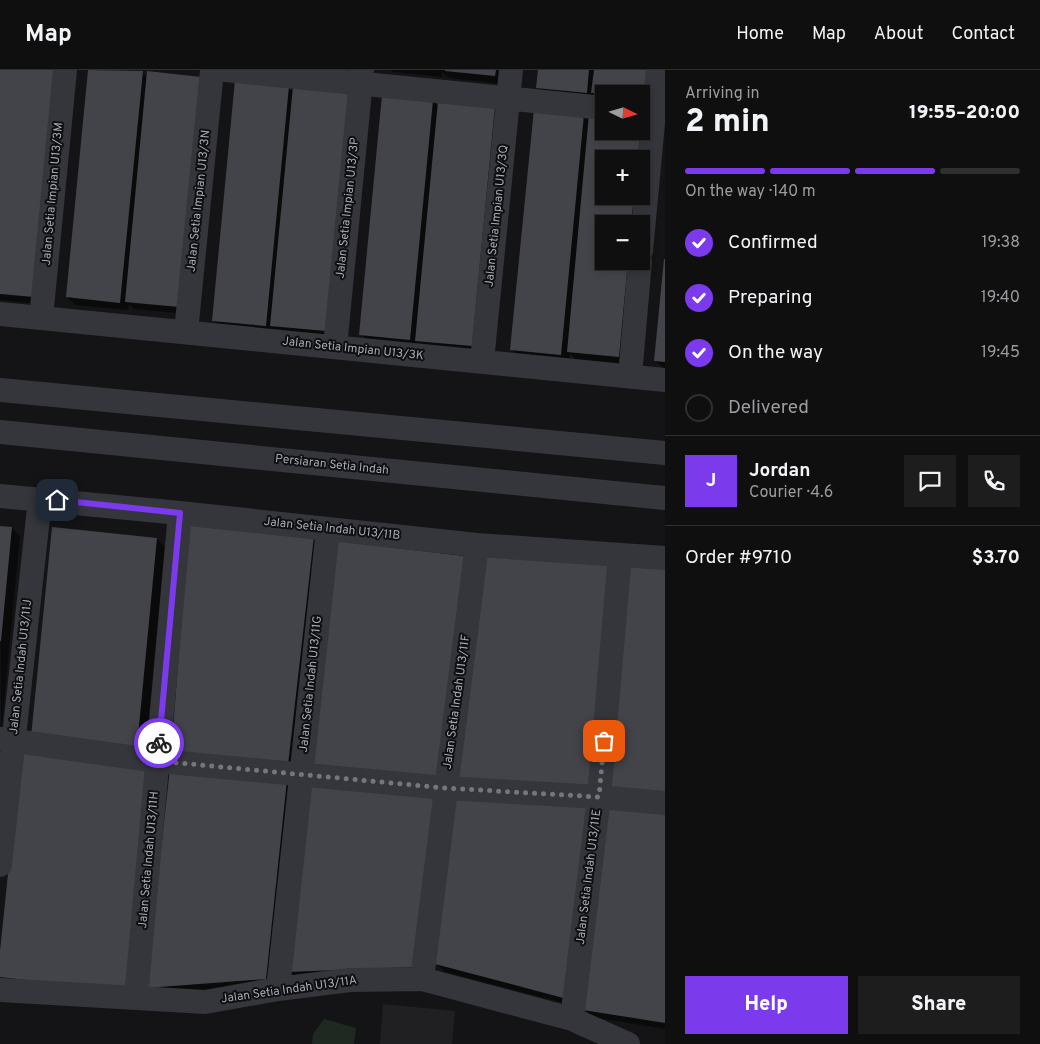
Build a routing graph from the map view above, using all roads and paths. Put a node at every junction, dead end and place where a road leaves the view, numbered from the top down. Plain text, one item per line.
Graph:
1 (65, 70) edge
2 (212, 70) edge
3 (226, 70) edge
4 (511, 70) edge
5 (658, 70) edge
6 (362, 77) edge
7 (508, 98) junction
8 (595, 107) edge
9 (653, 113) edge
10 (644, 215) edge
11 (639, 270) edge
12 (0, 314) edge
13 (41, 318) junction
14 (186, 332) junction
15 (335, 347) junction
16 (482, 362) junction
17 (630, 376) junction
18 (665, 380) edge
19 (0, 390) edge
20 (0, 432) edge
21 (665, 453) edge
22 (0, 496) edge
23 (665, 498) edge
24 (40, 499) junction
25 (180, 513) junction
26 (328, 529) junction
27 (477, 545) junction
28 (620, 555) junction
29 (665, 558) edge
30 (6, 740) edge
31 (158, 761) junction
32 (301, 774) junction
33 (445, 788) junction
34 (599, 797) junction
35 (665, 803) edge
36 (0, 865) edge
37 (422, 979) junction
38 (278, 989) junction
39 (0, 990) edge
40 (136, 998) junction
41 (572, 1019) junction
42 (628, 1044) edge

1 - 13 street, Jalan Setia Impian U13/3M
2 - 14 street, Jalan Setia Impian U13/3N
3 - 6 street
4 - 7 street, Jalan Setia Impian U13/3Q
5 - 9 street
6 - 7 street
6 - 15 street, Jalan Setia Impian U13/3P
7 - 8 street
7 - 16 street, Jalan Setia Impian U13/3Q
9 - 10 street
11 - 17 street
12 - 13 street, Jalan Setia Impian U13/3K
13 - 14 street, Jalan Setia Impian U13/3K
14 - 15 street, Jalan Setia Impian U13/3K
15 - 16 street, Jalan Setia Impian U13/3K
16 - 17 street, Jalan Setia Impian U13/3K
17 - 18 street, Jalan Setia Impian U13/3K
19 - 21 street
20 - 23 street, Persiaran Setia Indah
22 - 24 street, Jalan Setia Indah U13/11B
24 - 25 street, Jalan Setia Indah U13/11B
24 - 30 street, Jalan Setia Indah U13/11J
25 - 26 street, Jalan Setia Indah U13/11B
25 - 31 street, Jalan Setia Indah U13/11H
26 - 27 street, Jalan Setia Indah U13/11B
26 - 32 street, Jalan Setia Indah U13/11G
27 - 28 street, Jalan Setia Indah U13/11B
27 - 33 street, Jalan Setia Indah U13/11F
28 - 29 street, Jalan Setia Indah U13/11B
28 - 34 street, Jalan Setia Indah U13/11E
30 - 31 street
30 - 36 street, Jalan Setia Indah U13/11J
31 - 32 street
31 - 40 street, Jalan Setia Indah U13/11H
32 - 33 street
32 - 38 street, Jalan Setia Indah U13/11G
33 - 34 street
33 - 37 street, Jalan Setia Indah U13/11F
34 - 35 street
34 - 41 street, Jalan Setia Indah U13/11E
37 - 38 street, Jalan Setia Indah U13/11A
37 - 41 street, Jalan Setia Indah U13/11A
38 - 40 street, Jalan Setia Indah U13/11A
39 - 40 street, Jalan Setia Indah U13/11A
41 - 42 street, Jalan Setia Indah U13/11A

